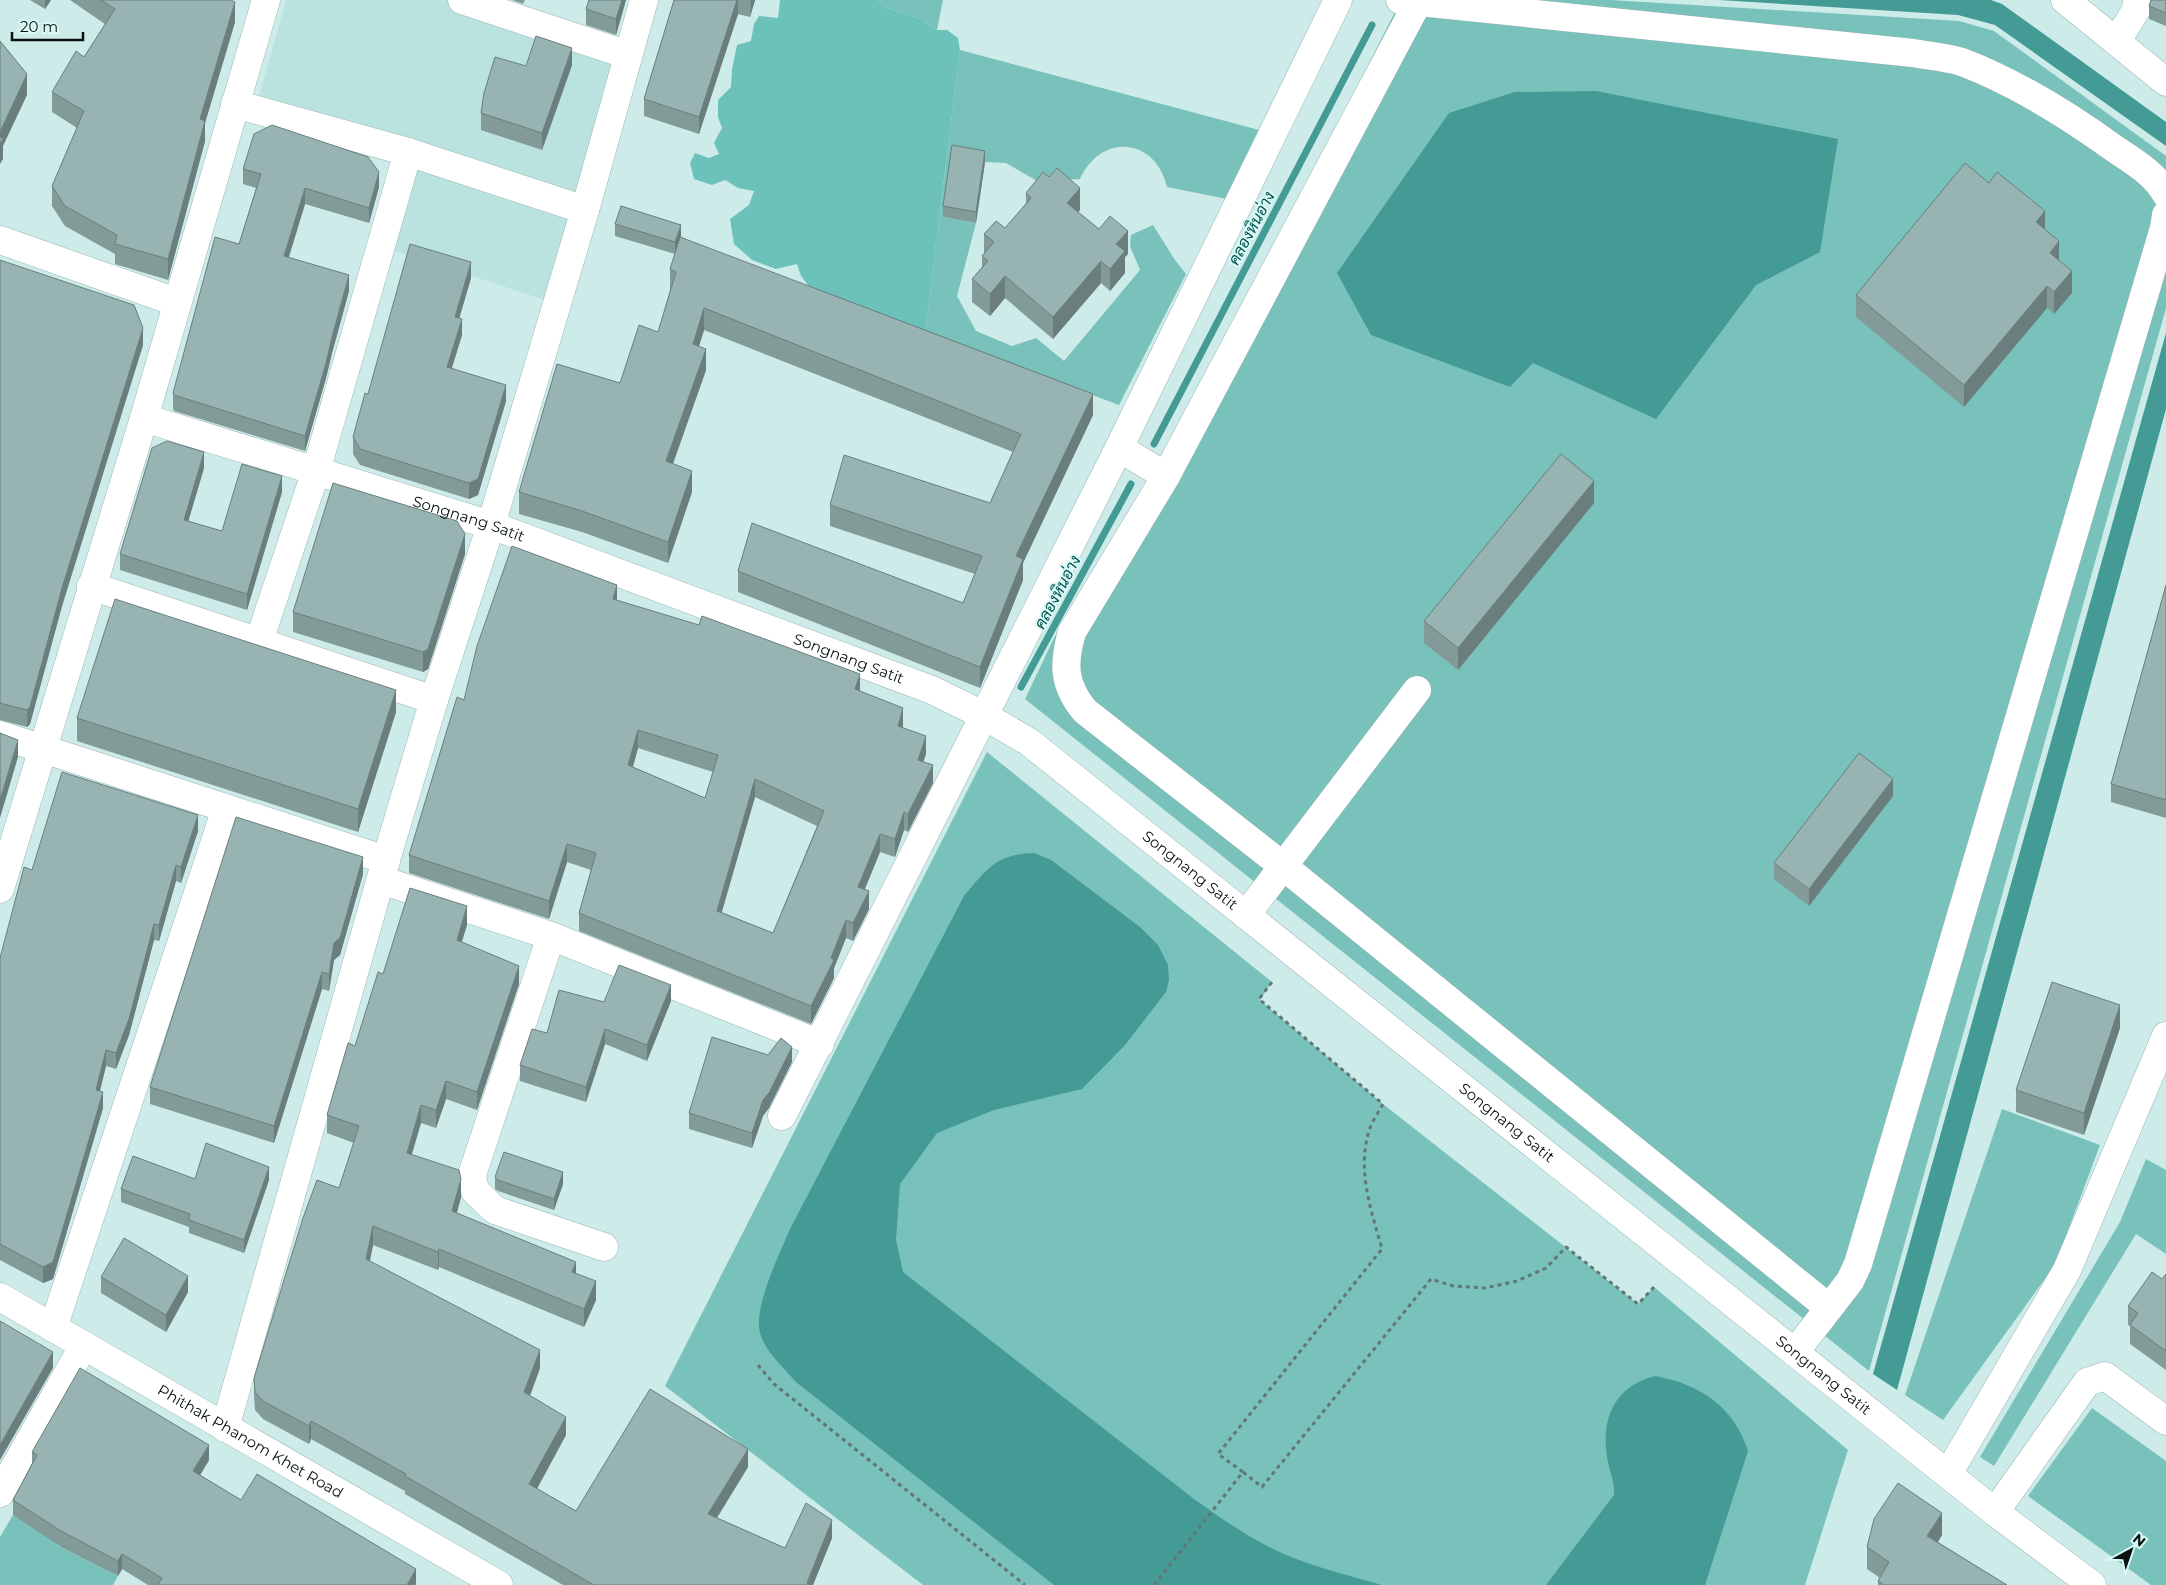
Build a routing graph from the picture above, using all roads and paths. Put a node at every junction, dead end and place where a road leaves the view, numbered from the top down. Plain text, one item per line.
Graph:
1 (266, 0) edge
2 (462, 0) edge
3 (644, 0) edge
4 (1338, 0) edge
5 (2065, 0) edge
6 (2137, 0) edge
7 (1408, 1) edge
8 (2117, 41) junction
9 (628, 56) junction
10 (2166, 82) edge
11 (236, 104) junction
12 (408, 152) junction
13 (2166, 194) edge
14 (585, 210) junction
15 (2166, 215) edge
16 (0, 240) edge
17 (176, 302) junction
18 (144, 418) junction
19 (1119, 448) junction
20 (316, 471) junction
21 (1166, 476) junction
22 (491, 525) junction
23 (91, 586) junction
24 (259, 641) junction
25 (1417, 690) dead end
26 (434, 700) junction
27 (983, 715) junction
28 (0, 735) edge
29 (41, 750) junction
30 (226, 809) junction
31 (1283, 866) junction
32 (383, 870) junction
33 (0, 889) edge
34 (1246, 915) junction
35 (550, 936) junction
36 (1272, 982) dead end
37 (2166, 1036) edge
38 (820, 1044) junction
39 (782, 1116) dead end
40 (604, 1246) dead end
41 (1654, 1287) dead end
42 (0, 1297) edge
43 (1829, 1308) junction
44 (54, 1328) junction
45 (84, 1345) junction
46 (1795, 1352) junction
47 (758, 1365) dead end
48 (2166, 1421) edge
49 (225, 1428) junction
50 (1243, 1472) junction
51 (1948, 1474) junction
52 (0, 1492) edge
53 (1995, 1512) junction
54 (499, 1585) edge
55 (1025, 1585) edge
56 (1154, 1585) edge
57 (2092, 1585) edge

1 - 11 street
2 - 9 street
3 - 9 street
4 - 19 street
5 - 8 street
6 - 8 street
7 - 13 street
7 - 21 street
8 - 10 street
9 - 14 street
11 - 12 street
11 - 17 street
12 - 14 street
12 - 20 street
14 - 22 street
15 - 43 street
16 - 17 street
17 - 18 street
18 - 20 street, Songnang Satit
18 - 23 street
19 - 21 street
19 - 27 street
20 - 22 street, Songnang Satit
20 - 24 street
21 - 31 street
22 - 26 street
22 - 27 street, Songnang Satit
23 - 24 street
23 - 29 street
24 - 26 street
25 - 31 street
26 - 32 street
27 - 34 street, Songnang Satit
27 - 38 street
28 - 29 street
29 - 30 street
29 - 33 street
30 - 32 street
30 - 44 street
31 - 34 street
31 - 43 street
32 - 35 street
32 - 49 street
34 - 46 street, Songnang Satit
35 - 38 street
35 - 40 street
36 - 50 path
37 - 51 street
38 - 39 street
41 - 50 path
42 - 44 street, Phithak Phanom Khet Road
43 - 46 street
44 - 45 street, Phithak Phanom Khet Road
45 - 49 street, Phithak Phanom Khet Road
45 - 52 street
46 - 51 street, Songnang Satit
47 - 55 path
48 - 53 street
49 - 54 street, Phithak Phanom Khet Road
50 - 56 path
51 - 53 street, Songnang Satit
53 - 57 street, Songnang Satit

